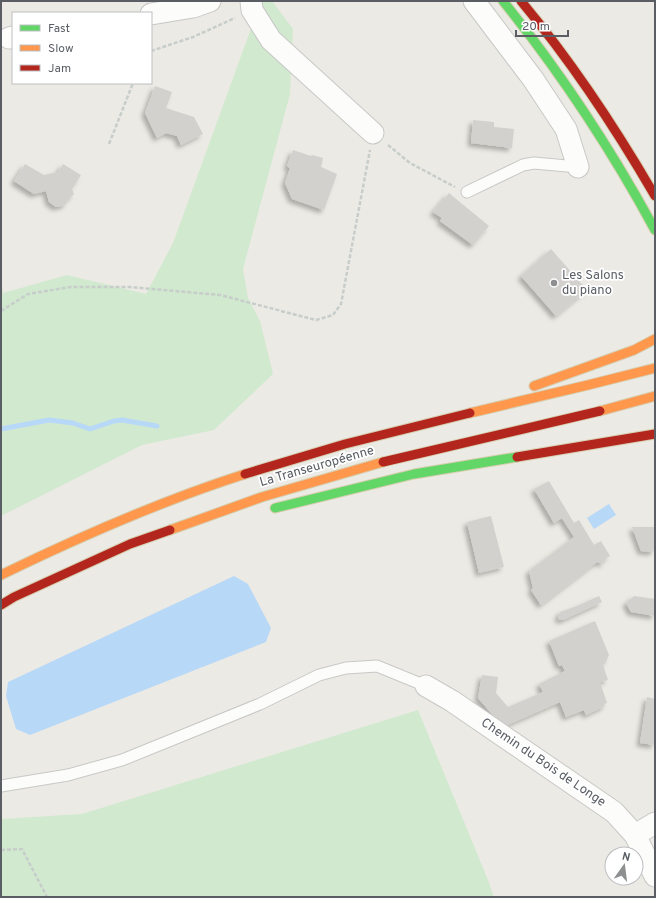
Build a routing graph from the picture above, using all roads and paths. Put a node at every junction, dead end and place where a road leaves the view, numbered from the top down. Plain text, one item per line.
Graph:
1 (210, 1) edge
2 (474, 1) edge
3 (503, 1) edge
4 (521, 1) edge
5 (252, 5) edge
6 (152, 14) edge
7 (152, 51) edge
8 (133, 84) edge
9 (373, 133) junction
10 (109, 144) dead end
11 (578, 167) joint
12 (467, 192) joint
13 (655, 196) edge
14 (655, 230) edge
15 (1, 311) edge
16 (655, 339) edge
17 (655, 368) edge
18 (527, 388) dead end
19 (513, 393) dead end
20 (655, 396) edge
21 (386, 433) junction
22 (655, 434) edge
23 (268, 509) dead end
24 (222, 521) dead end
25 (130, 544) junction
26 (1, 575) edge
27 (1, 605) edge
28 (426, 686) joint
29 (1, 786) edge
30 (655, 823) edge
31 (635, 835) junction
32 (1, 850) edge
33 (655, 876) edge
34 (47, 897) edge

1 - 6 street
2 - 11 street
3 - 14 main road
4 - 13 main road
5 - 7 path
5 - 9 street
8 - 10 path
9 - 12 path
9 - 15 path
11 - 12 lane
16 - 18 main road
17 - 21 main road, La Transeuropéenne
19 - 21 main road
20 - 25 main road, La Transeuropéenne
21 - 26 main road, La Transeuropéenne
22 - 23 main road
24 - 25 main road
25 - 27 main road, La Transeuropéenne
28 - 29 lane
28 - 31 street, Chemin du Bois de Longe
30 - 31 street
31 - 33 street, Chemin du Bois de Longe
32 - 34 path

